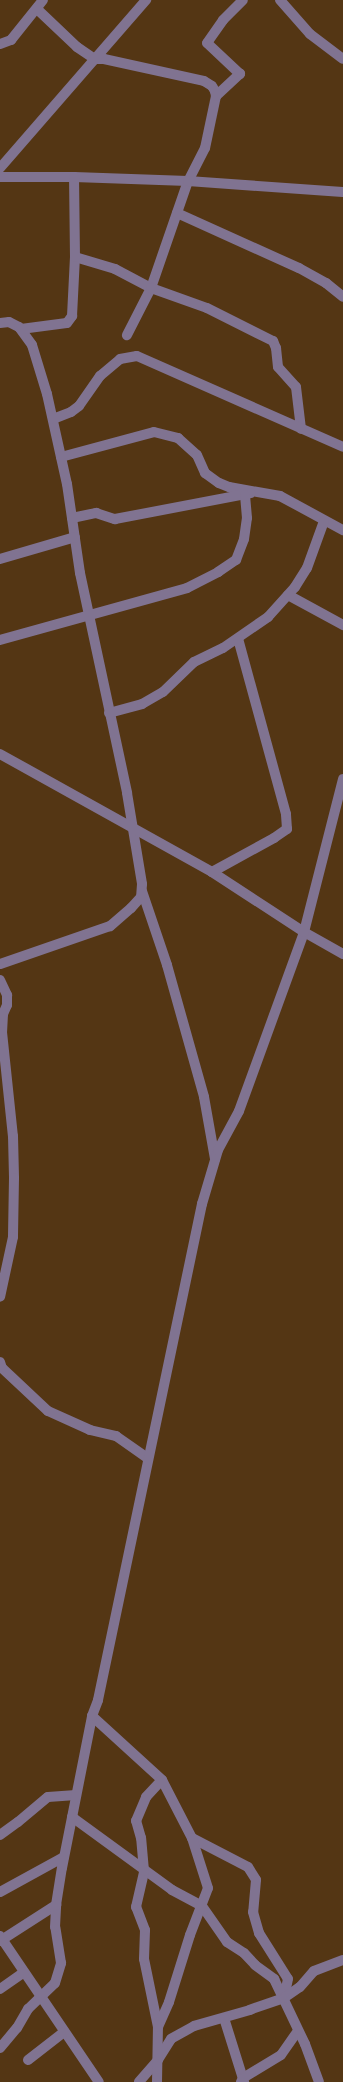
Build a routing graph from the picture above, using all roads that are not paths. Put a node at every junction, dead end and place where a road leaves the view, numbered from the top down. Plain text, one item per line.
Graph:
1 (43, 0) edge
2 (146, 0) edge
3 (243, 0) edge
4 (280, 0) edge
5 (37, 9) junction
6 (0, 44) edge
7 (95, 59) junction
8 (343, 59) edge
9 (216, 96) junction
10 (0, 168) edge
11 (0, 177) edge
12 (74, 177) junction
13 (188, 181) junction
14 (343, 192) edge
15 (177, 213) junction
16 (75, 257) junction
17 (151, 288) junction
18 (343, 297) edge
19 (0, 323) edge
20 (21, 330) junction
21 (127, 336) dead end
22 (53, 419) junction
23 (301, 429) junction
24 (343, 447) edge
25 (61, 457) junction
26 (259, 492) junction
27 (245, 494) junction
28 (72, 518) junction
29 (324, 521) junction
30 (343, 530) edge
31 (75, 537) junction
32 (0, 559) edge
33 (288, 595) junction
34 (89, 617) junction
35 (343, 625) edge
36 (238, 639) junction
37 (0, 640) edge
38 (109, 713) junction
39 (0, 754) edge
40 (343, 779) edge
41 (133, 828) junction
42 (212, 872) junction
43 (142, 891) junction
44 (304, 932) junction
45 (343, 954) edge
46 (0, 964) edge
47 (0, 980) edge
48 (215, 1158) junction
49 (0, 1297) edge
50 (0, 1362) edge
51 (148, 1458) junction
52 (92, 1716) junction
53 (162, 1780) junction
54 (76, 1795) junction
55 (72, 1817) junction
56 (0, 1835) edge
57 (192, 1838) junction
58 (64, 1857) junction
59 (144, 1870) junction
60 (0, 1892) edge
61 (56, 1905) junction
62 (202, 1906) junction
63 (1, 1939) edge
64 (343, 1960) edge
65 (24, 1972) junction
66 (0, 1988) edge
67 (40, 1996) junction
68 (284, 1998) junction
69 (224, 2018) junction
70 (158, 2027) junction
71 (298, 2031) junction
72 (64, 2032) junction
73 (0, 2048) edge
74 (28, 2060) dead end
75 (158, 2060) junction
76 (242, 2081) edge
77 (99, 2082) edge
78 (139, 2082) edge
79 (156, 2082) edge
80 (319, 2082) edge

1 - 5 street
2 - 7 street
3 - 9 street
4 - 8 street
5 - 6 street
5 - 7 street
7 - 9 street
7 - 10 street
9 - 13 street
11 - 12 street
12 - 13 street
12 - 16 street
13 - 14 street
13 - 15 street
15 - 17 street
15 - 18 street
16 - 17 street
16 - 20 street
17 - 21 street
17 - 23 street
19 - 20 street
20 - 22 street
22 - 23 street
22 - 25 street
23 - 24 street
25 - 26 street
25 - 28 street
26 - 27 street
26 - 29 street
27 - 28 street
27 - 34 street
28 - 31 street
29 - 30 street
29 - 33 street
31 - 32 street
31 - 34 street
33 - 35 street
33 - 36 street
34 - 37 street
34 - 38 street
36 - 38 street
36 - 42 street
38 - 41 street
39 - 41 street
40 - 44 street
41 - 42 street
41 - 43 street
42 - 44 street
43 - 46 street
43 - 48 street
44 - 45 street
44 - 48 street
47 - 49 street
48 - 51 street
50 - 51 street
51 - 52 street
52 - 53 street
52 - 54 street
53 - 57 street
53 - 59 street
54 - 55 street
54 - 56 street
55 - 58 street
55 - 59 street
57 - 62 street
57 - 68 street
58 - 60 street
58 - 61 street
59 - 62 street
59 - 70 street
61 - 63 street
61 - 67 street
62 - 68 street
62 - 70 street
63 - 65 street
64 - 68 street
65 - 66 street
65 - 67 street
67 - 72 street
67 - 73 street
68 - 69 street
68 - 71 street
69 - 75 street
69 - 76 street
70 - 75 street
71 - 76 street
71 - 80 street
72 - 74 street
72 - 77 street
75 - 78 street
75 - 79 street

